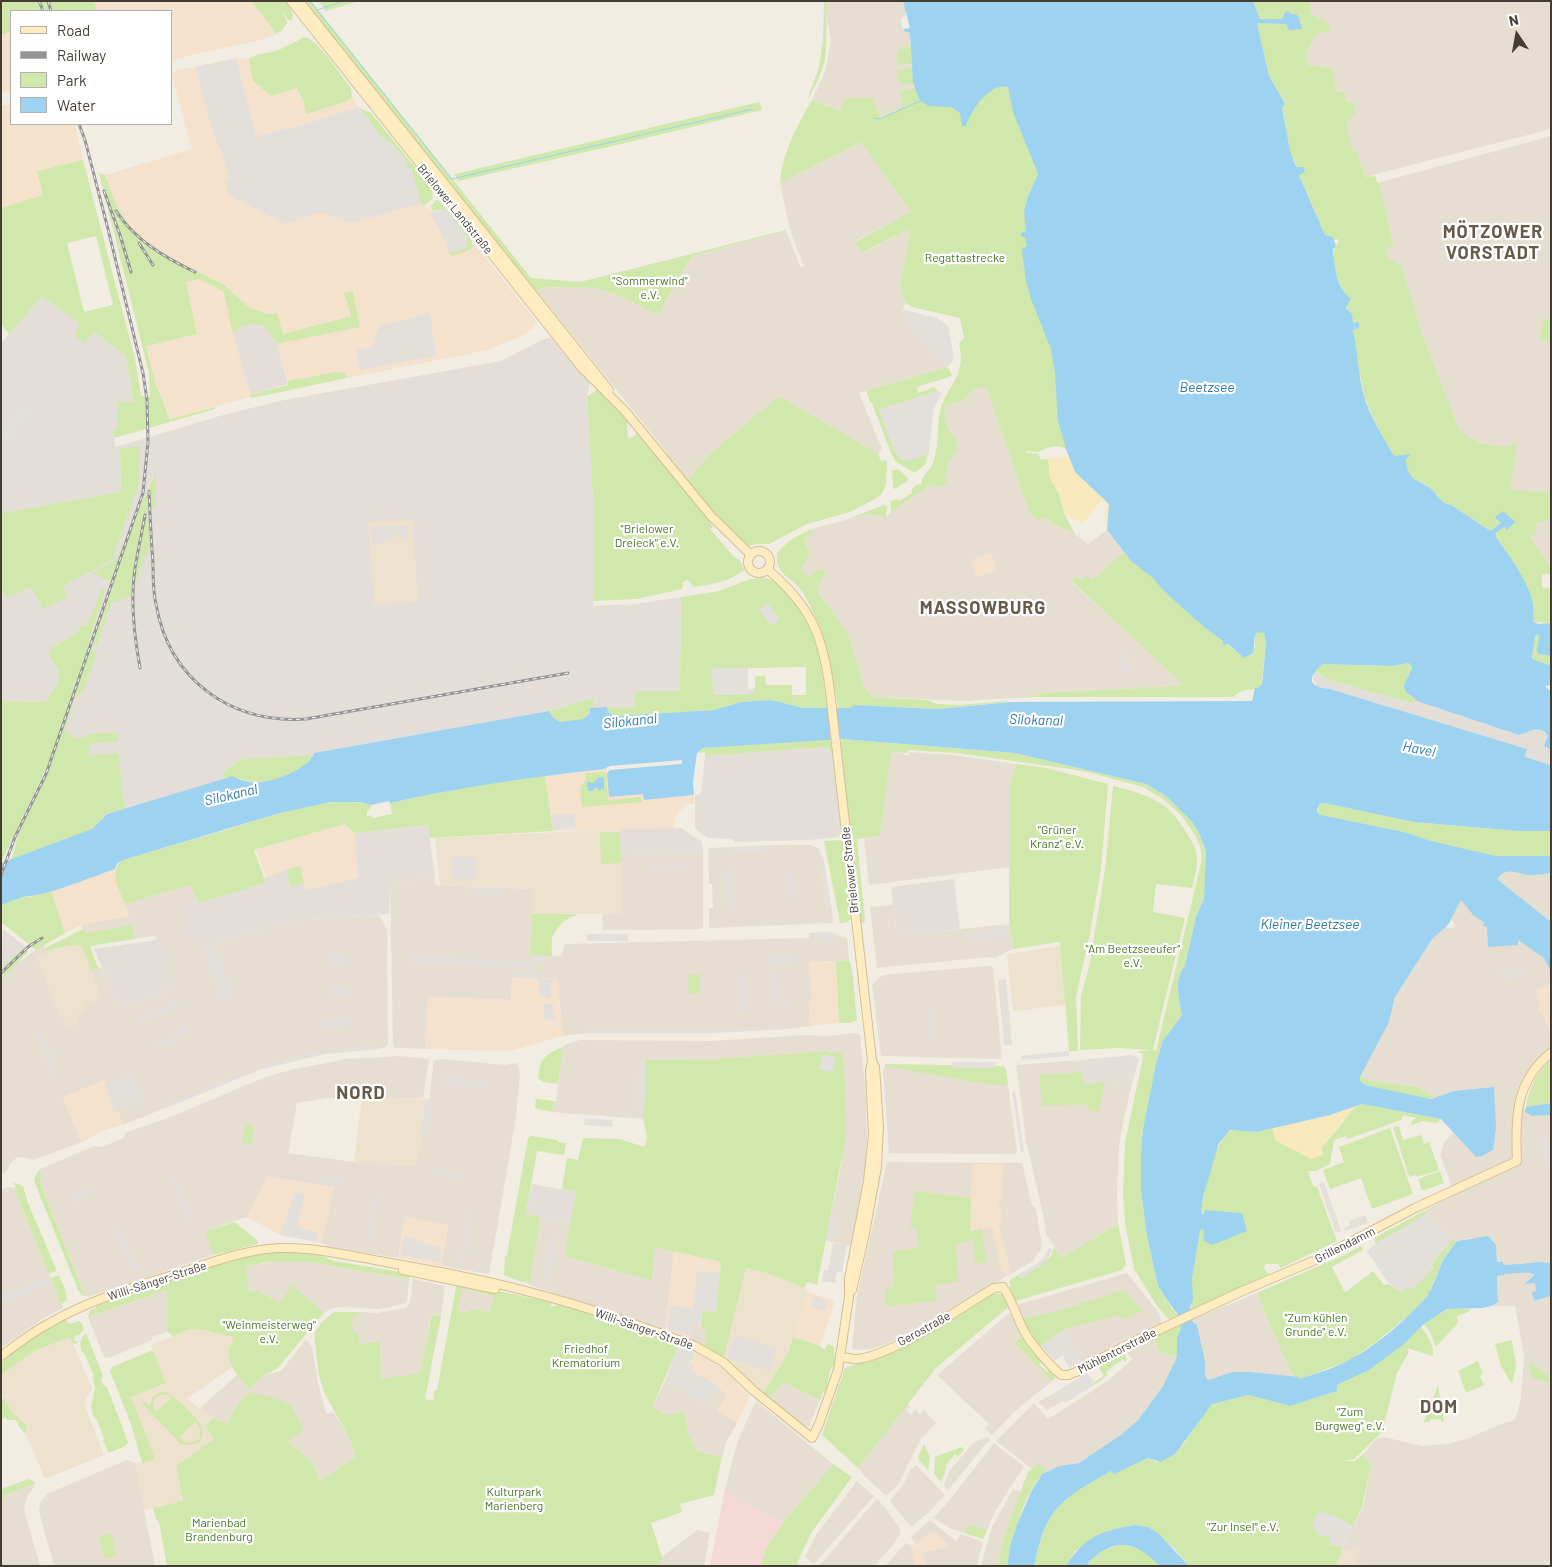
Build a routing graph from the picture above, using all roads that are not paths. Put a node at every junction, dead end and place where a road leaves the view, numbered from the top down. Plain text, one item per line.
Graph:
1 (291, 1) edge
2 (299, 1) edge
3 (626, 411) junction
4 (750, 554) junction
5 (768, 569) junction
6 (829, 680) joint
7 (1551, 1053) edge
8 (326, 1252) junction
9 (536, 1294) junction
10 (1171, 1324) joint
11 (1, 1356) edge
12 (840, 1357) junction
13 (1061, 1375) joint
14 (812, 1438) joint

1 - 3 main road, Brielower Landstraße
2 - 3 main road, Brielower Landstraße
3 - 4 main road, Brielower Landstraße
4 - 5 main road, Brielower Landstraße
4 - 5 main road, Brielower Landstraße
5 - 6 main road, Brielower Landstraße
6 - 12 main road, Brielower Straße
7 - 10 main road, Grillendamm
8 - 9 main road, Willi-Sänger-Straße
8 - 9 main road, Willi-Sänger-Straße
8 - 11 main road, Willi-Sänger-Straße
9 - 14 main road, Willi-Sänger-Straße
10 - 13 main road, Mühlentorstraße
12 - 13 main road, Gerostraße
12 - 14 main road, Brielower Straße

